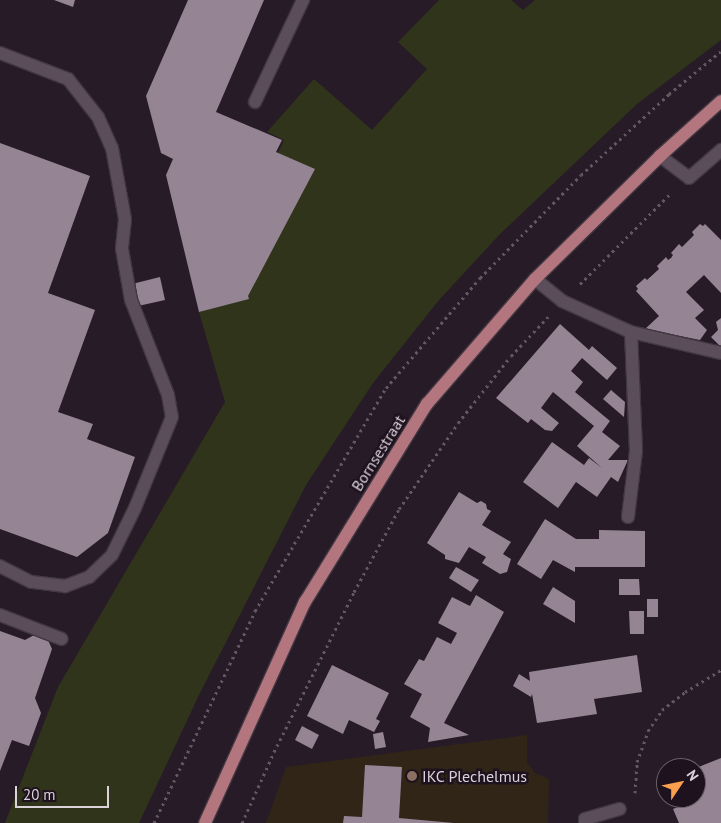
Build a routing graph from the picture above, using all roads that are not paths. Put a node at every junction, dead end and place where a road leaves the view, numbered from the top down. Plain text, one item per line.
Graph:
1 (303, 0) edge
2 (0, 53) edge
3 (721, 100) edge
4 (255, 102) dead end
5 (721, 150) edge
6 (660, 156) junction
7 (535, 279) junction
8 (631, 332) junction
9 (721, 353) edge
10 (628, 518) dead end
11 (0, 566) edge
12 (0, 615) edge
13 (62, 639) dead end
14 (620, 809) road end
15 (205, 823) edge
16 (585, 823) edge

1 - 4 street
2 - 11 street
3 - 6 main road, Bornsestraat
5 - 6 street
6 - 7 main road, Bornsestraat
7 - 8 street
7 - 15 main road, Bornsestraat
8 - 9 street
8 - 10 street
12 - 13 street
14 - 16 street

